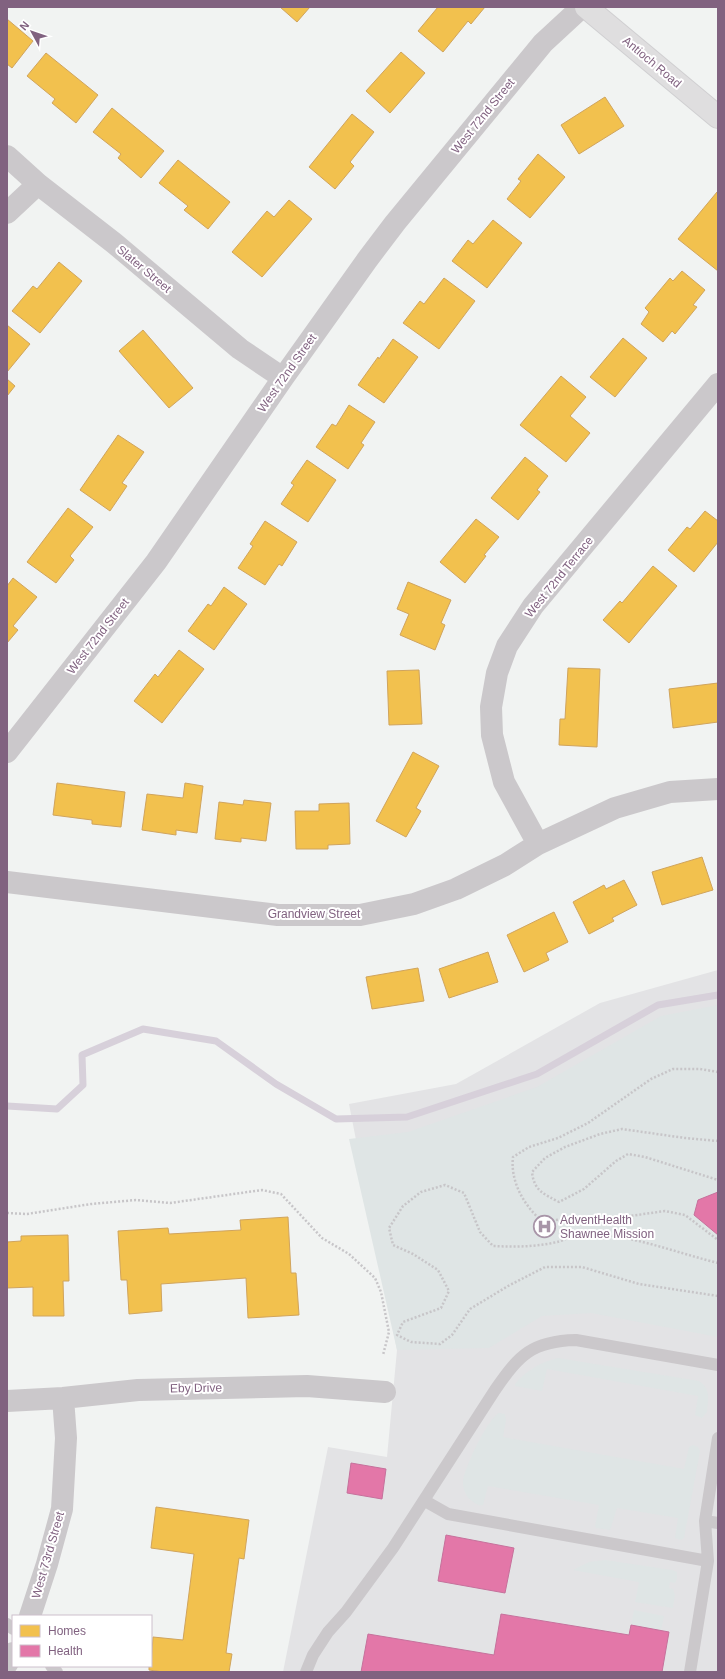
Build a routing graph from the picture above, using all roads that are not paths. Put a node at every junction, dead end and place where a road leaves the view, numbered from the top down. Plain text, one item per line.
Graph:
1 (582, 7) edge
2 (586, 7) edge
3 (718, 117) edge
4 (7, 156) edge
5 (38, 184) junction
6 (7, 214) edge
7 (283, 378) junction
8 (718, 384) edge
9 (7, 752) edge
10 (718, 789) edge
11 (538, 844) junction
12 (7, 882) edge
13 (718, 1365) edge
14 (385, 1392) dead end
15 (63, 1398) junction
16 (7, 1401) edge
17 (718, 1438) edge
18 (426, 1500) junction
19 (705, 1521) junction
20 (718, 1524) edge
21 (708, 1561) junction
22 (30, 1615) edge
23 (12, 1655) edge
24 (7, 1664) edge
25 (306, 1672) edge
26 (690, 1672) edge

1 - 7 street, West 72nd Street
2 - 3 main road, Antioch Road
4 - 5 street, Slater Street
5 - 6 street
5 - 7 street, Slater Street
7 - 9 street, West 72nd Street
8 - 11 street, West 72nd Terrace
10 - 11 street, Grandview Street
11 - 12 street, Grandview Street
13 - 18 lane
14 - 15 street, Eby Drive
15 - 16 street, Eby Drive
15 - 22 street, West 73rd Street
17 - 19 lane
18 - 21 lane
18 - 25 lane
19 - 20 lane
19 - 21 lane
21 - 26 lane
23 - 24 street

